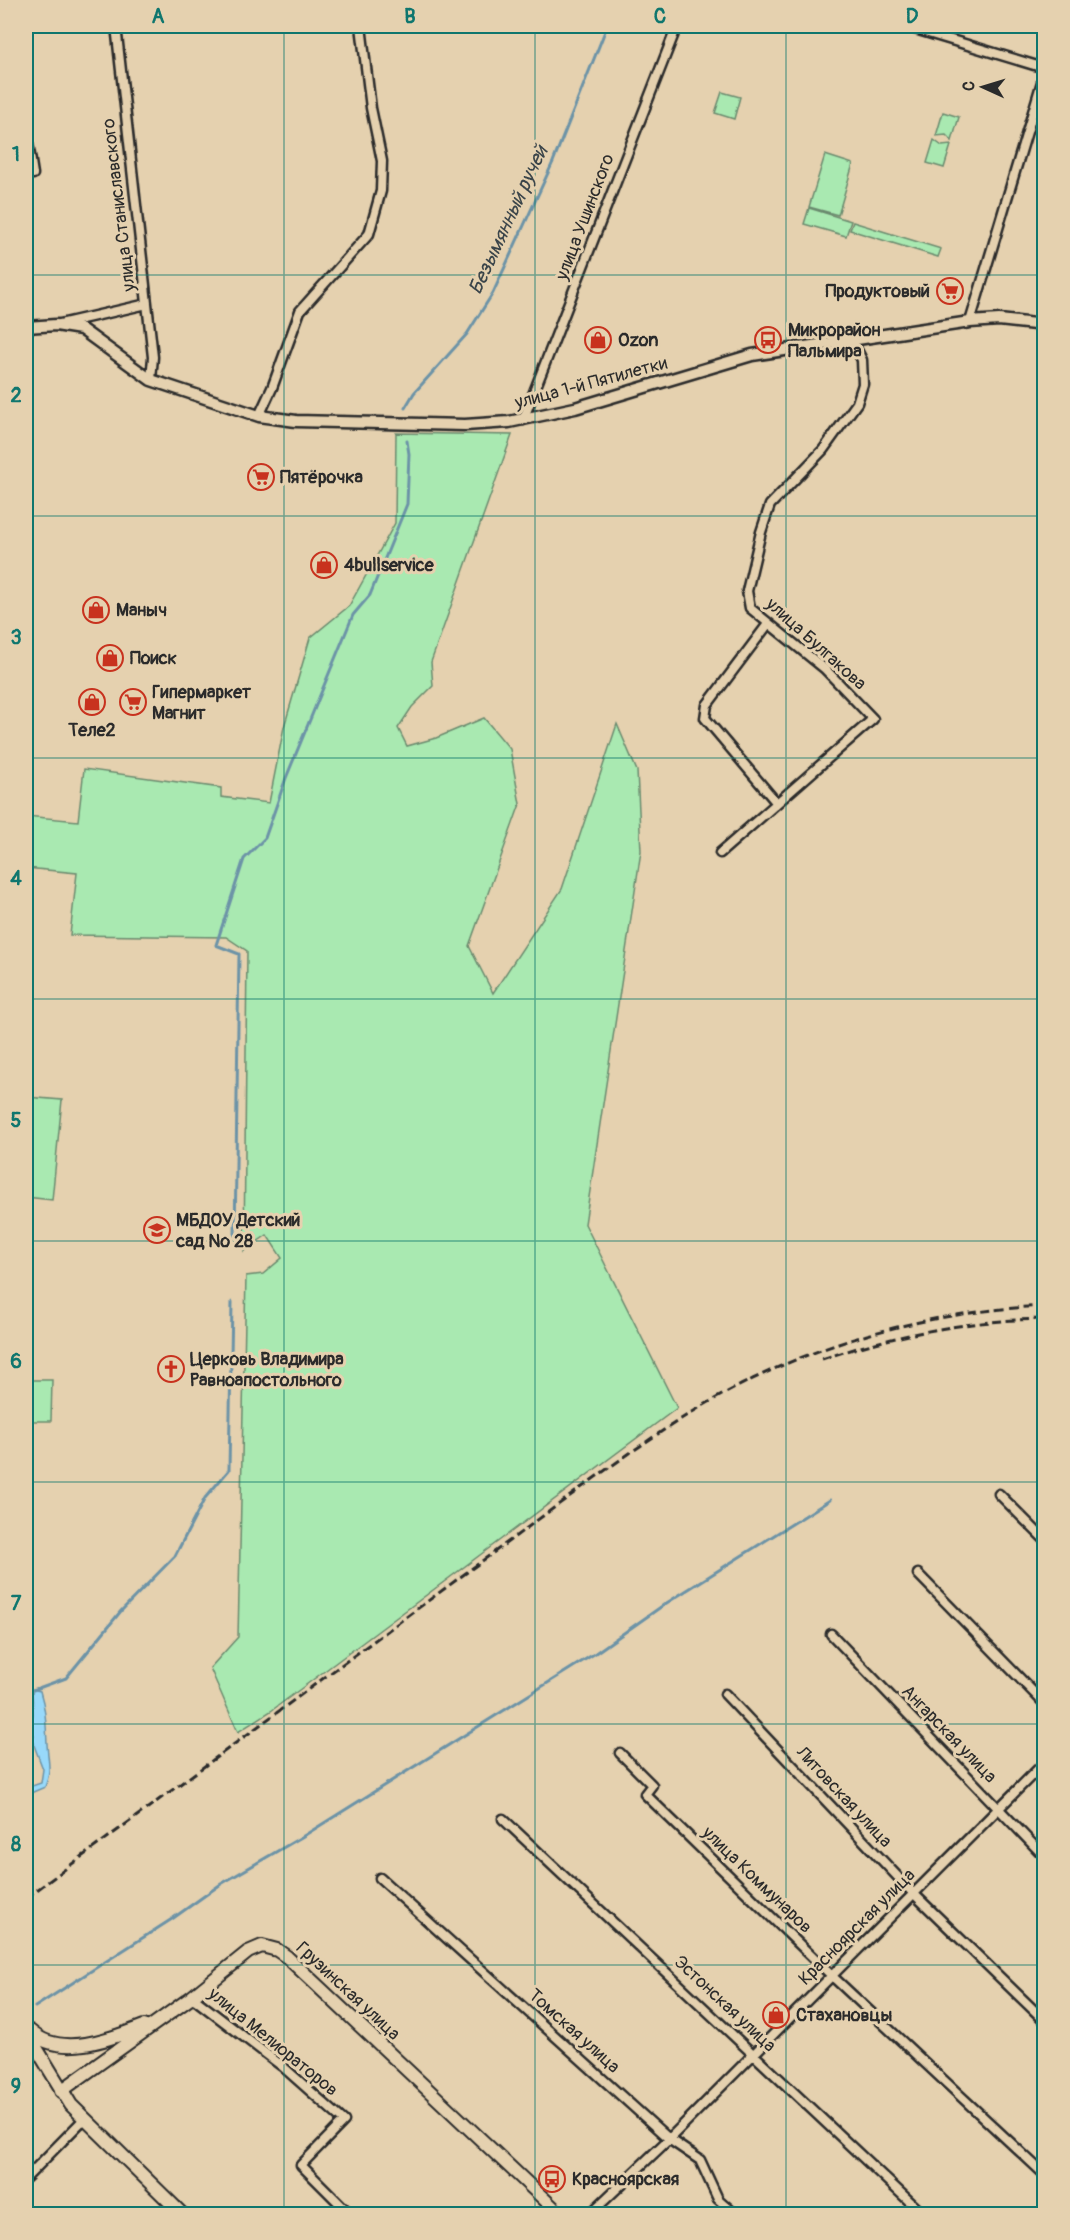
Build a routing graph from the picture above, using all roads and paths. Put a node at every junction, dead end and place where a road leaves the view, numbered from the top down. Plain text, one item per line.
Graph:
1 (116, 26) edge
2 (361, 26) edge
3 (677, 26) edge
4 (905, 26) edge
5 (1044, 68) edge
6 (1044, 75) edge
7 (26, 130) edge
8 (26, 174) edge
9 (147, 304) junction
10 (970, 322) junction
11 (56, 325) junction
12 (1044, 325) edge
13 (26, 327) edge
14 (852, 340) junction
15 (150, 380) junction
16 (259, 416) junction
17 (523, 420) junction
18 (768, 624) junction
19 (776, 802) junction
20 (720, 853) dead end
21 (999, 1494) dead end
22 (1044, 1539) edge
23 (918, 1574) dead end
24 (831, 1634) dead end
25 (725, 1694) dead end
26 (1044, 1704) edge
27 (620, 1753) dead end
28 (1044, 1763) edge
29 (999, 1809) junction
30 (503, 1819) dead end
31 (1044, 1856) edge
32 (380, 1878) dead end
33 (914, 1894) junction
34 (832, 1976) junction
35 (192, 1997) junction
36 (166, 2015) junction
37 (1044, 2020) edge
38 (26, 2029) edge
39 (754, 2054) junction
40 (61, 2091) junction
41 (84, 2119) junction
42 (669, 2139) junction
43 (1044, 2174) edge
44 (26, 2178) edge
45 (182, 2214) edge
46 (350, 2214) edge
47 (560, 2214) edge
48 (590, 2214) edge
49 (735, 2214) edge
50 (923, 2214) edge

1 - 9 street, улица Станиславского
2 - 16 street
3 - 17 street, улица Ушинского
4 - 5 street
6 - 10 street
7 - 8 street
9 - 11 street, улица 1-й Пятилетки
9 - 15 street, улица Станиславского
10 - 12 street, улица 1-й Пятилетки
10 - 14 street, улица 1-й Пятилетки
11 - 13 street, улица 1-й Пятилетки
11 - 15 street, улица 1-й Пятилетки
14 - 17 street, улица 1-й Пятилетки
14 - 18 street, улица Булгакова
15 - 16 street, улица 1-й Пятилетки
16 - 17 street, улица 1-й Пятилетки
18 - 19 street
18 - 19 street, улица Булгакова
19 - 20 street
21 - 22 street
23 - 26 street
24 - 29 street, Ангарская улица
25 - 33 street, Литовская улица
27 - 34 street, улица Коммунаров
28 - 29 street, Красноярская улица
29 - 31 street, Ангарская улица
29 - 33 street, Красноярская улица
30 - 39 street, Эстонская улица
32 - 42 street, Томская улица
33 - 34 street, Красноярская улица
33 - 37 street, Литовская улица
34 - 39 street, Красноярская улица
34 - 43 street, улица Коммунаров
35 - 36 main road, Грузинская улица
35 - 46 street, улица Мелиораторов
35 - 47 main road, Грузинская улица
36 - 38 main road
36 - 40 main road, Грузинская улица
38 - 40 main road
39 - 42 street, Красноярская улица
39 - 50 street, Эстонская улица
40 - 41 main road
41 - 44 street
41 - 45 main road
42 - 48 street, Красноярская улица
42 - 49 street, Томская улица

